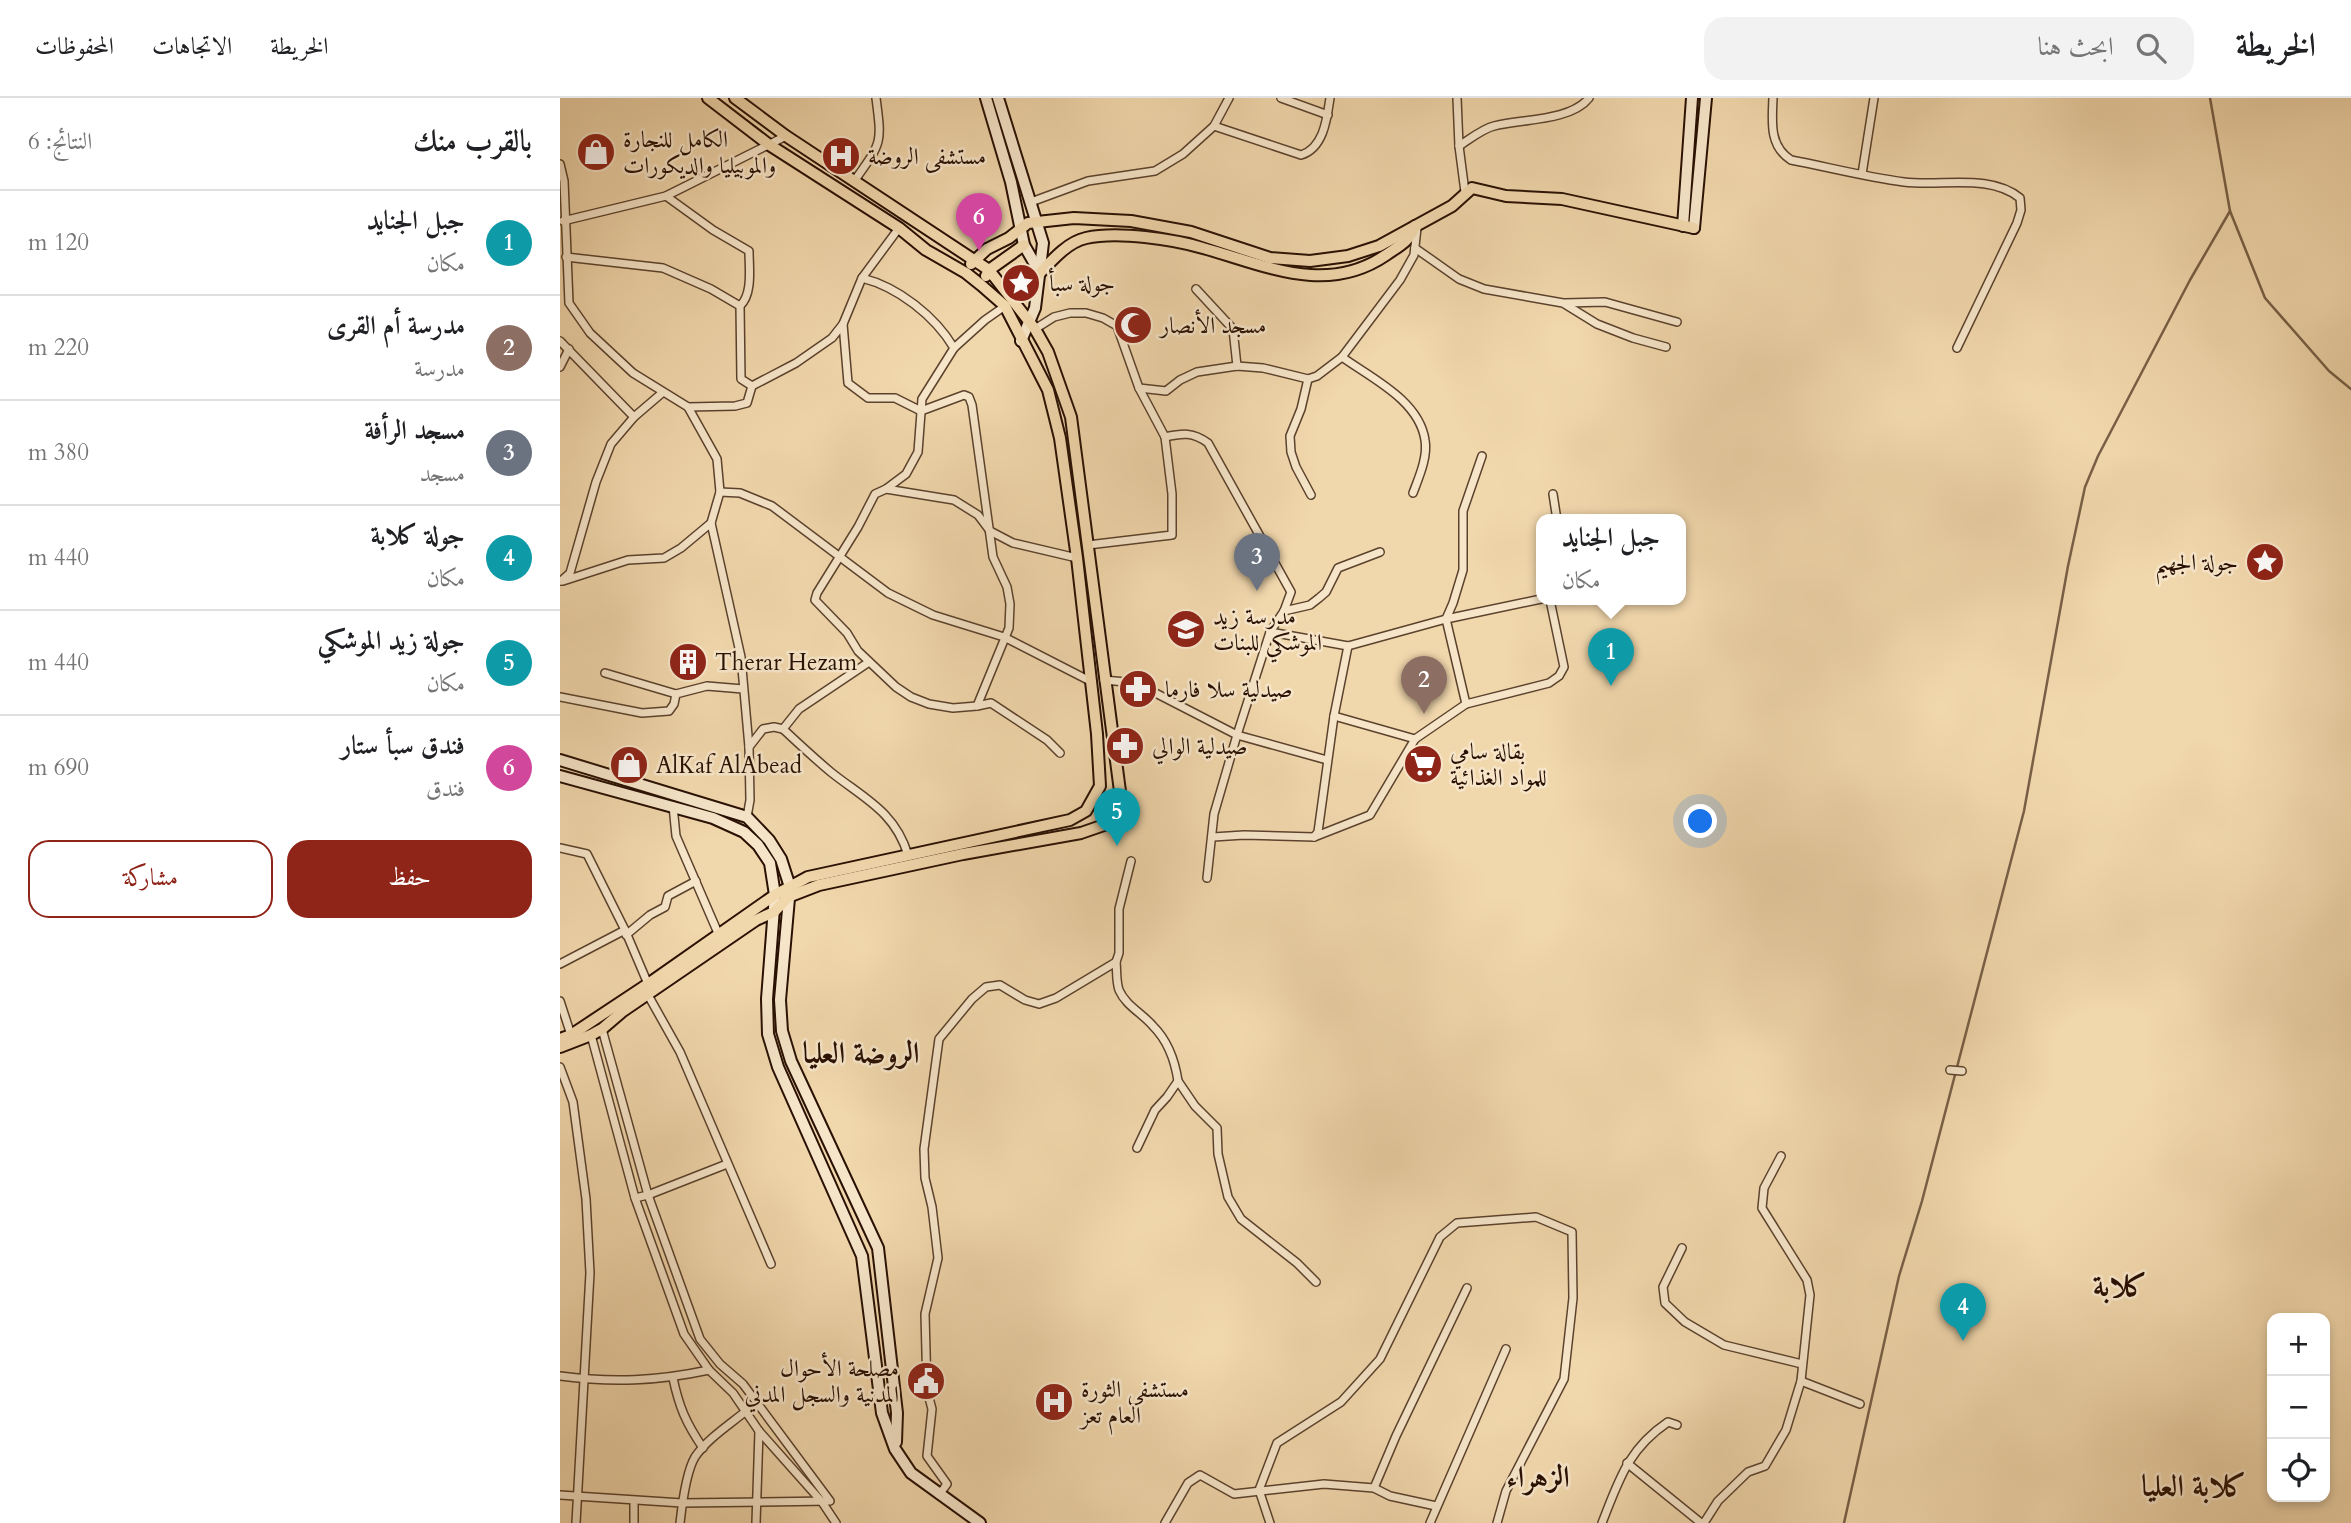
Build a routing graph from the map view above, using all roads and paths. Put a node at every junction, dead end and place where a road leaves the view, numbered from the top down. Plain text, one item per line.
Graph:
1 (708, 98) edge
2 (735, 98) edge
3 (876, 98) edge
4 (986, 98) edge
5 (998, 98) edge
6 (1229, 98) edge
7 (1281, 98) edge
8 (1330, 98) edge
9 (1457, 98) edge
10 (1589, 98) edge
11 (1692, 98) edge
12 (1706, 98) edge
13 (1773, 98) edge
14 (1874, 98) edge
15 (1328, 115) junction
16 (1214, 126) junction
17 (786, 136) junction
18 (768, 144) junction
19 (1459, 146) junction
20 (560, 164) edge
21 (1862, 174) junction
22 (855, 180) junction
23 (1465, 192) junction
24 (666, 196) junction
25 (1031, 202) junction
26 (1036, 221) junction
27 (562, 222) edge
28 (1417, 225) junction
29 (1688, 227) junction
30 (899, 228) junction
31 (1021, 228) junction
32 (1024, 245) junction
33 (1415, 248) junction
34 (566, 257) junction
35 (973, 260) junction
36 (989, 270) junction
37 (966, 273) junction
38 (1040, 273) junction
39 (862, 278) junction
40 (981, 285) junction
41 (1196, 289) dead end
42 (1563, 303) junction
43 (740, 306) junction
44 (1005, 306) junction
45 (1676, 322) dead end
46 (843, 324) junction
47 (1032, 326) junction
48 (560, 341) edge
49 (1021, 341) junction
50 (1665, 347) dead end
51 (954, 348) junction
52 (1957, 348) dead end
53 (569, 349) junction
54 (1342, 357) junction
55 (1237, 366) junction
56 (560, 367) edge
57 (1308, 379) junction
58 (752, 386) junction
59 (1139, 388) junction
60 (662, 393) junction
61 (688, 407) junction
62 (922, 411) junction
63 (634, 417) junction
64 (1166, 437) junction
65 (1482, 456) dead end
66 (886, 489) junction
67 (720, 492) junction
68 (1413, 493) dead end
69 (1553, 494) dead end
70 (1311, 495) dead end
71 (1556, 514) edge
72 (711, 523) junction
73 (990, 531) junction
74 (1088, 545) junction
75 (1380, 552) dead end
76 (840, 556) junction
77 (1077, 558) junction
78 (561, 582) edge
79 (1536, 600) edge
80 (1551, 605) edge
81 (1284, 611) junction
82 (1446, 618) junction
83 (1269, 632) junction
84 (1004, 637) junction
85 (1349, 646) junction
86 (869, 662) junction
87 (605, 673) dead end
88 (1104, 680) junction
89 (1090, 681) junction
90 (743, 689) junction
91 (676, 694) junction
92 (560, 697) edge
93 (1466, 704) junction
94 (977, 706) junction
95 (1334, 716) junction
96 (783, 729) junction
97 (1237, 735) junction
98 (1415, 739) junction
99 (749, 747) junction
100 (1060, 753) dead end
101 (560, 760) edge
102 (1327, 761) junction
103 (560, 776) edge
104 (673, 806) junction
105 (747, 817) junction
106 (1213, 837) junction
107 (1314, 837) junction
108 (560, 848) edge
109 (908, 855) junction
110 (1131, 861) dead end
111 (1207, 878) dead end
112 (696, 881) junction
113 (789, 892) junction
114 (775, 895) junction
115 (774, 912) junction
116 (626, 932) junction
117 (718, 933) junction
118 (1116, 962) junction
119 (560, 964) edge
120 (648, 990) junction
121 (560, 1001) edge
122 (602, 1029) junction
123 (591, 1035) junction
124 (565, 1037) edge
125 (560, 1047) edge
126 (560, 1067) edge
127 (1950, 1070) dead end
128 (1962, 1071) dead end
129 (1178, 1081) junction
130 (1137, 1148) dead end
131 (1781, 1156) dead end
132 (727, 1164) junction
133 (648, 1195) junction
134 (635, 1198) junction
135 (1682, 1248) dead end
136 (771, 1264) dead end
137 (1316, 1282) dead end
138 (1467, 1287) dead end
139 (1506, 1349) dead end
140 (1802, 1364) junction
141 (709, 1370) junction
142 (560, 1376) edge
143 (673, 1378) junction
144 (584, 1379) junction
145 (1801, 1381) junction
146 (1860, 1404) dead end
147 (746, 1411) junction
148 (1677, 1425) dead end
149 (759, 1430) junction
150 (703, 1448) junction
151 (895, 1448) junction
152 (1627, 1463) junction
153 (1374, 1488) junction
154 (1259, 1490) junction
155 (560, 1495) edge
156 (578, 1496) junction
157 (939, 1496) junction
158 (634, 1501) junction
159 (822, 1502) junction
160 (682, 1503) junction
161 (756, 1503) junction
162 (1436, 1506) junction
163 (1269, 1522) edge
164 (576, 1523) edge
165 (634, 1523) edge
166 (680, 1523) edge
167 (756, 1523) edge
168 (836, 1523) edge
169 (980, 1523) edge
170 (1165, 1523) edge
171 (1430, 1523) edge
172 (1497, 1523) edge
173 (1602, 1523) edge
174 (1702, 1523) edge

1 - 18 main road
2 - 17 main road
3 - 22 street
4 - 31 main road
5 - 25 main road
6 - 16 street
7 - 15 street
8 - 15 street
9 - 19 street
10 - 19 street
11 - 29 main road
12 - 29 main road
13 - 21 street
14 - 21 street
15 - 16 street
16 - 25 street
17 - 18 street
17 - 22 main road
18 - 24 street
18 - 30 main road
19 - 23 street
20 - 27 street
21 - 52 street
22 - 35 main road
23 - 28 main road
23 - 29 main road
24 - 27 street
24 - 43 street
25 - 26 main road
26 - 28 main road
26 - 31 main road
26 - 38 main road
27 - 34 street
28 - 33 street
28 - 38 main road
30 - 37 main road
30 - 39 street
31 - 32 main road
31 - 35 main road
32 - 36 main road
32 - 38 main road
33 - 42 street
33 - 54 street
34 - 43 street
34 - 60 street
35 - 36 main road
35 - 37 main road
36 - 40 main road
36 - 47 main road
37 - 40 main road
38 - 47 main road
39 - 46 street
39 - 51 street
40 - 44 main road
41 - 55 street
42 - 45 street
42 - 50 street
43 - 58 street
44 - 49 main road
44 - 51 street
46 - 58 street
46 - 62 street
47 - 49 main road
47 - 59 street
47 - 74 main road
48 - 53 street
49 - 77 main road
51 - 62 street
53 - 56 street
53 - 63 street
54 - 57 street
54 - 68 street
55 - 57 street
55 - 59 street
57 - 70 street
58 - 61 street
59 - 64 street
60 - 61 street
60 - 63 street
61 - 67 street
62 - 66 street
62 - 73 street
63 - 78 street
64 - 74 street
64 - 81 street
65 - 82 street
66 - 73 street
66 - 76 street
67 - 72 street
67 - 76 street
69 - 71 street
72 - 78 street
72 - 90 street
73 - 77 street
73 - 84 street
74 - 88 main road
75 - 81 street
76 - 84 street
76 - 86 street
77 - 89 main road
79 - 82 street
80 - 93 street
81 - 83 street
82 - 85 street
82 - 93 street
83 - 85 street
83 - 97 street
84 - 89 street
84 - 94 street
85 - 95 street
86 - 94 street
86 - 96 street
87 - 91 street
88 - 97 street
88 - 113 main road
89 - 109 main road
90 - 91 street
90 - 99 street
91 - 92 street
93 - 98 street
94 - 100 street
95 - 98 street
95 - 102 street
96 - 99 street
96 - 109 street
97 - 102 street
97 - 106 street
98 - 107 street
99 - 105 street
101 - 105 main road
102 - 107 street
103 - 104 main road
104 - 112 street
104 - 114 main road
105 - 113 main road
106 - 107 street
106 - 111 street
108 - 116 street
109 - 113 main road
110 - 118 street
112 - 116 street
112 - 117 street
113 - 114 main road
113 - 115 main road
113 - 151 main road
114 - 115 main road
114 - 117 main road
115 - 120 main road
115 - 151 main road
116 - 119 street
116 - 120 street
117 - 120 main road
118 - 129 street
118 - 157 street
120 - 122 main road
120 - 124 main road
120 - 132 street
121 - 124 street
122 - 123 main road
122 - 133 street
123 - 125 main road
123 - 134 street
126 - 144 street
127 - 128 street
129 - 130 street
129 - 137 street
131 - 140 street
132 - 133 street
132 - 136 street
133 - 134 street
133 - 159 street
134 - 141 street
135 - 140 street
138 - 153 street
139 - 162 street
140 - 145 street
141 - 143 street
141 - 147 street
142 - 144 street
143 - 144 street
143 - 150 street
144 - 156 street
145 - 146 street
145 - 174 street
147 - 149 street
147 - 150 street
148 - 152 street
149 - 159 street
149 - 161 street
150 - 160 street
151 - 157 main road
152 - 173 street
152 - 174 street
153 - 154 street
153 - 162 street
154 - 163 street
154 - 170 street
154 - 172 street
155 - 156 street
156 - 158 street
156 - 164 street
157 - 169 main road
158 - 160 street
158 - 165 street
159 - 161 street
159 - 168 street
160 - 161 street
160 - 166 street
161 - 167 street
162 - 171 street

